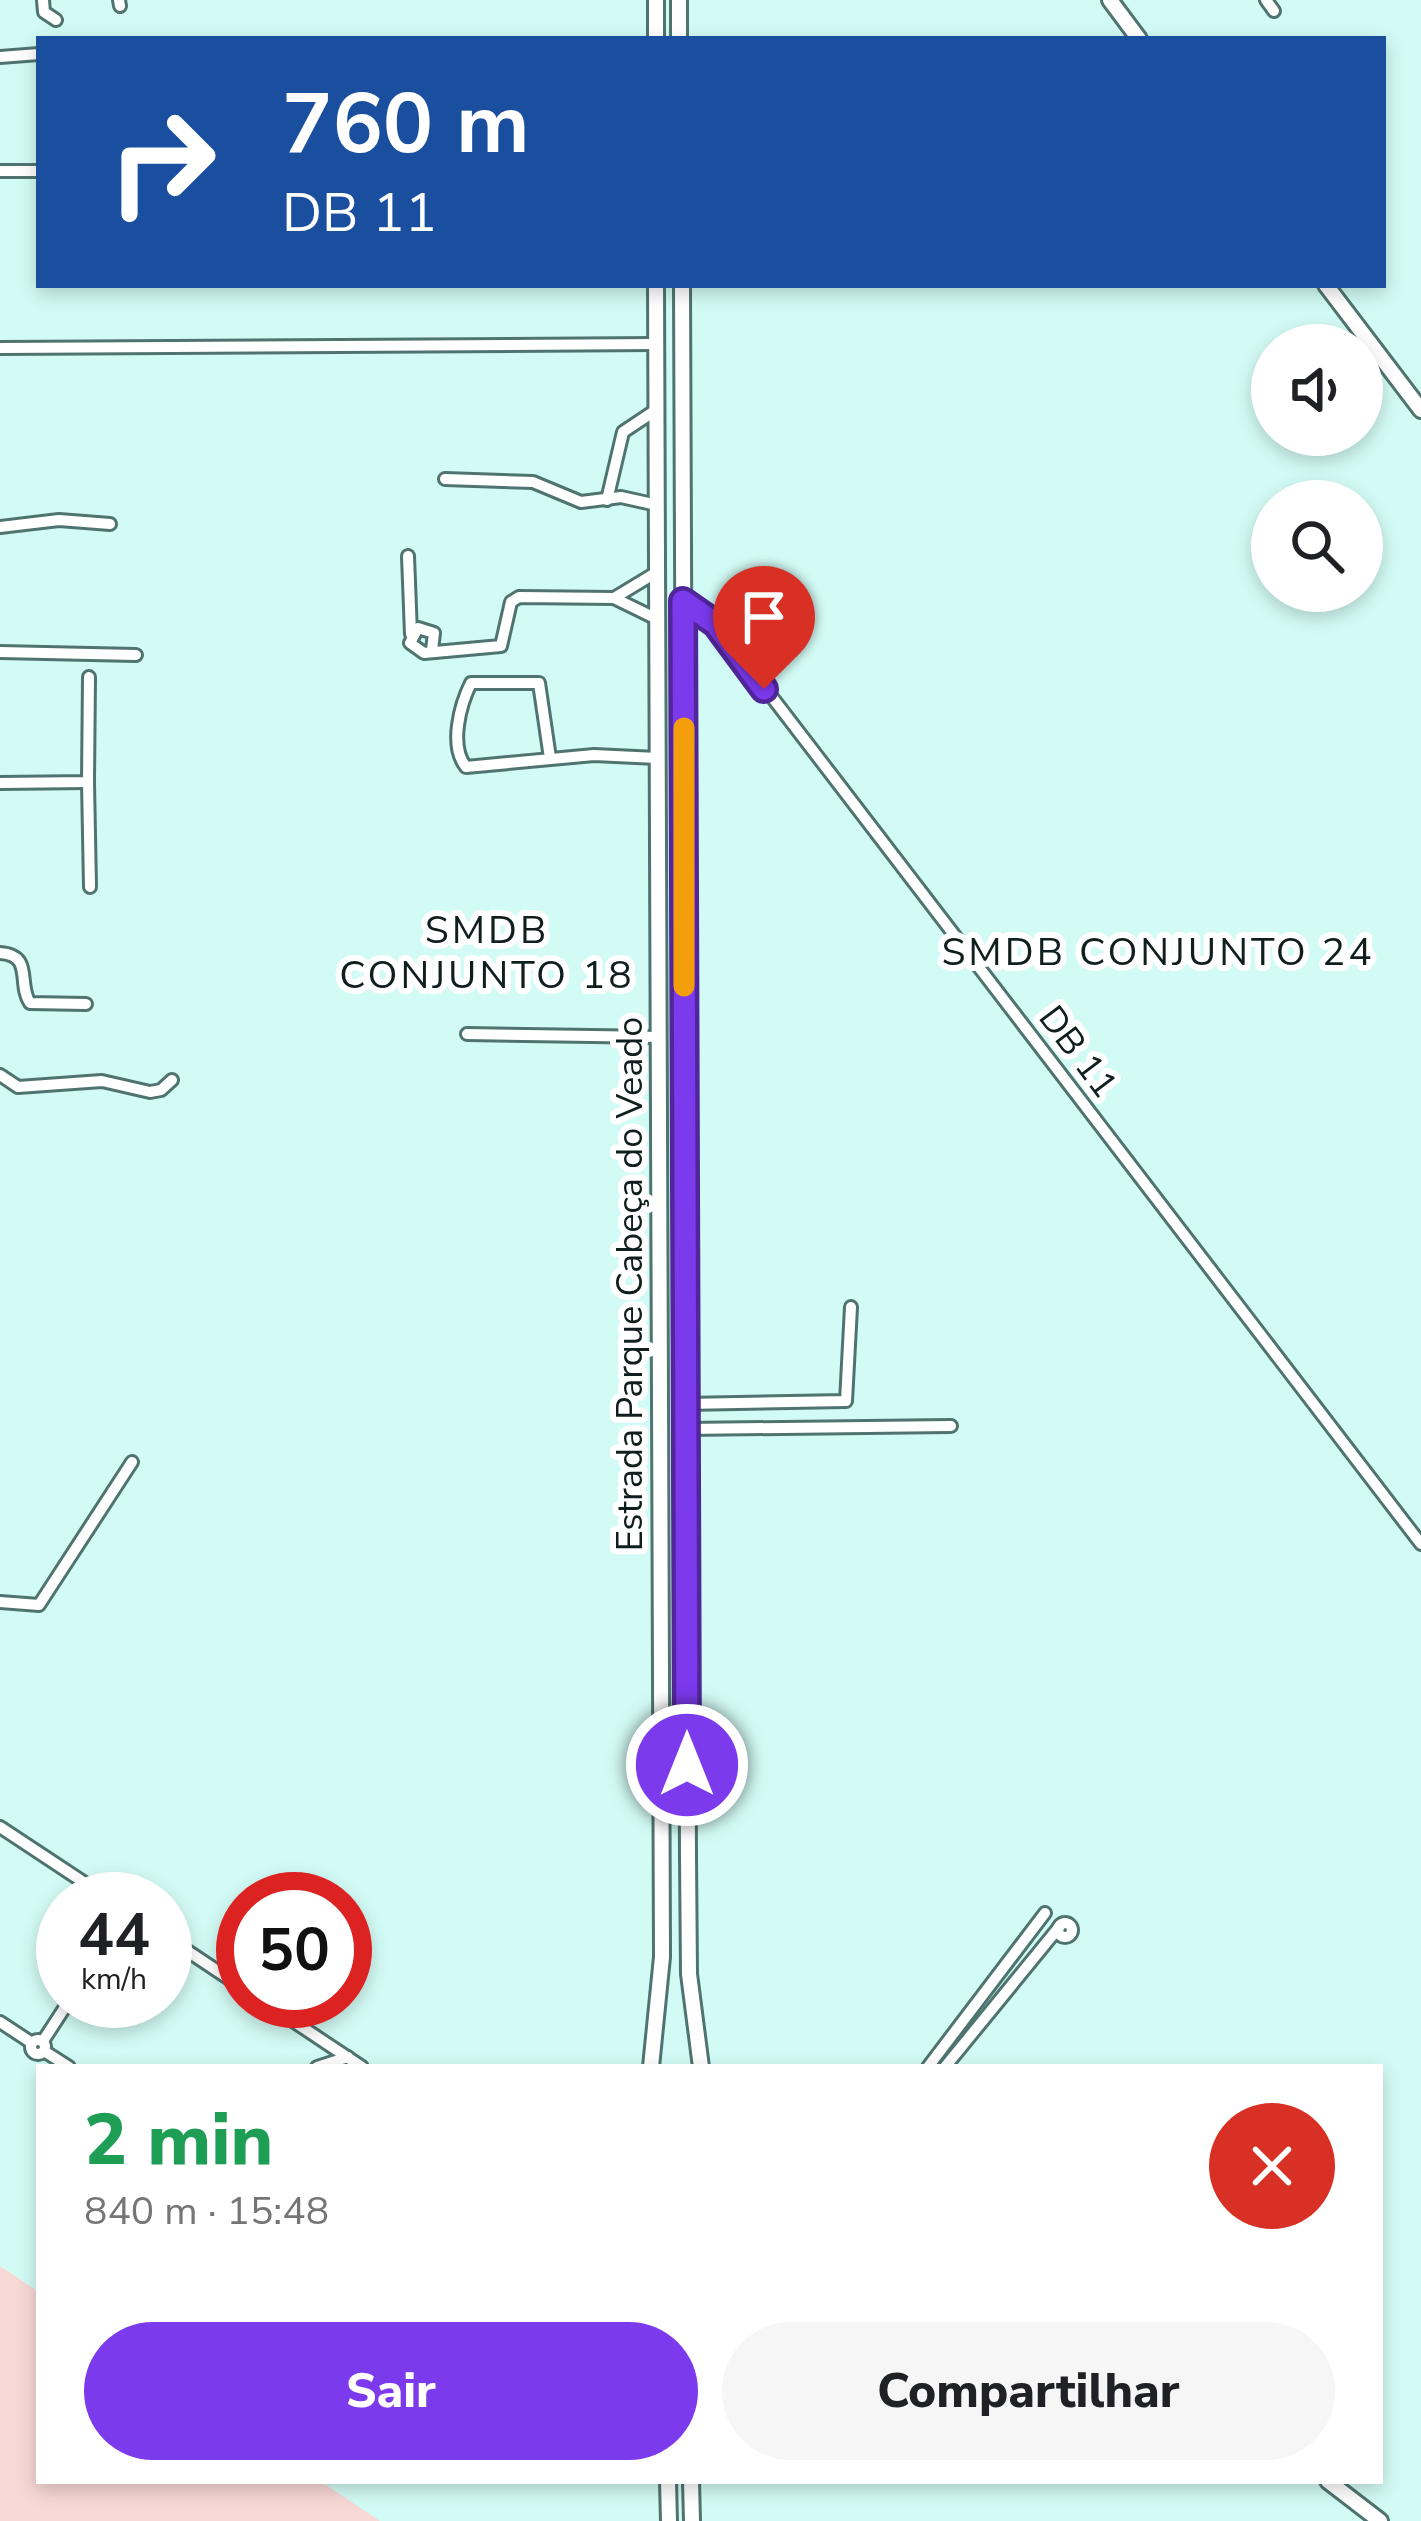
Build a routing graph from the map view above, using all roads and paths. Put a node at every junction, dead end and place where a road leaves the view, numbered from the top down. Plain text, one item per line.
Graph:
1 (43, 0) edge
2 (656, 0) edge
3 (679, 0) edge
4 (1110, 0) edge
5 (56, 20) dead end
6 (656, 36) edge
7 (679, 36) edge
8 (1137, 36) edge
9 (36, 54) edge
10 (0, 57) edge
11 (36, 171) edge
12 (0, 172) edge
13 (656, 288) edge
14 (682, 288) edge
15 (1328, 288) edge
16 (656, 344) junction
17 (0, 347) edge
18 (656, 370) junction
19 (683, 370) junction
20 (656, 410) junction
21 (1421, 410) edge
22 (445, 479) dead end
23 (607, 500) junction
24 (656, 505) junction
25 (110, 524) dead end
26 (0, 527) edge
27 (408, 556) dead end
28 (657, 572) junction
29 (614, 598) junction
30 (683, 601) junction
31 (657, 619) junction
32 (0, 652) edge
33 (136, 655) dead end
34 (89, 677) dead end
35 (550, 758) junction
36 (657, 758) junction
37 (88, 782) junction
38 (0, 783) edge
39 (657, 785) junction
40 (684, 787) junction
41 (90, 887) dead end
42 (0, 953) edge
43 (86, 1004) dead end
44 (467, 1034) dead end
45 (659, 1037) junction
46 (0, 1075) edge
47 (172, 1080) dead end
48 (851, 1307) dead end
49 (685, 1404) junction
50 (951, 1426) dead end
51 (686, 1429) junction
52 (132, 1462) dead end
53 (1421, 1544) edge
54 (0, 1602) edge
55 (0, 1827) edge
56 (68, 1872) edge
57 (1046, 1912) dead end
58 (1064, 1931) dead end
59 (0, 2022) edge
60 (51, 2028) edge
61 (304, 2028) edge
62 (40, 2045) junction
63 (348, 2057) junction
64 (64, 2064) edge
65 (326, 2064) edge
66 (358, 2064) edge
67 (651, 2064) edge
68 (701, 2064) edge
69 (930, 2064) edge
70 (947, 2064) edge
71 (668, 2484) edge
72 (691, 2484) edge
73 (1332, 2484) edge
74 (669, 2521) edge
75 (692, 2521) edge
76 (1380, 2521) edge

1 - 5 street
2 - 6 main road
3 - 7 main road
4 - 8 main road
9 - 10 street
11 - 12 street
13 - 16 main road, Estrada Parque Cabeça do Veado
14 - 19 main road, Estrada Parque Cabeça do Veado
15 - 21 main road
16 - 17 street
16 - 18 main road, Estrada Parque Cabeça do Veado
18 - 19 main road
18 - 20 main road, Estrada Parque Cabeça do Veado
19 - 30 main road, Estrada Parque Cabeça do Veado
20 - 23 street
20 - 24 main road, Estrada Parque Cabeça do Veado
22 - 23 street
23 - 24 street
24 - 28 main road, Estrada Parque Cabeça do Veado
25 - 26 street
27 - 29 street
28 - 29 street
28 - 31 main road, Estrada Parque Cabeça do Veado
29 - 31 street
30 - 40 main road, Estrada Parque Cabeça do Veado
30 - 53 street, DB 11
31 - 36 main road, Estrada Parque Cabeça do Veado
32 - 33 street
34 - 37 street
35 - 35 street
35 - 36 street
36 - 39 main road, Estrada Parque Cabeça do Veado
37 - 38 street
37 - 41 street
39 - 40 main road
39 - 45 main road, Estrada Parque Cabeça do Veado
40 - 49 main road, Estrada Parque Cabeça do Veado
42 - 43 street
44 - 45 street
45 - 67 main road, Estrada Parque Cabeça do Veado
46 - 47 street
48 - 49 street
49 - 51 main road, Estrada Parque Cabeça do Veado
50 - 51 street
51 - 68 main road, Estrada Parque Cabeça do Veado
52 - 54 street
55 - 56 street
57 - 69 street
58 - 70 street
59 - 62 street
60 - 62 street
61 - 63 street
62 - 64 street
63 - 65 street
63 - 66 street
71 - 74 main road
72 - 75 main road
73 - 76 main road

